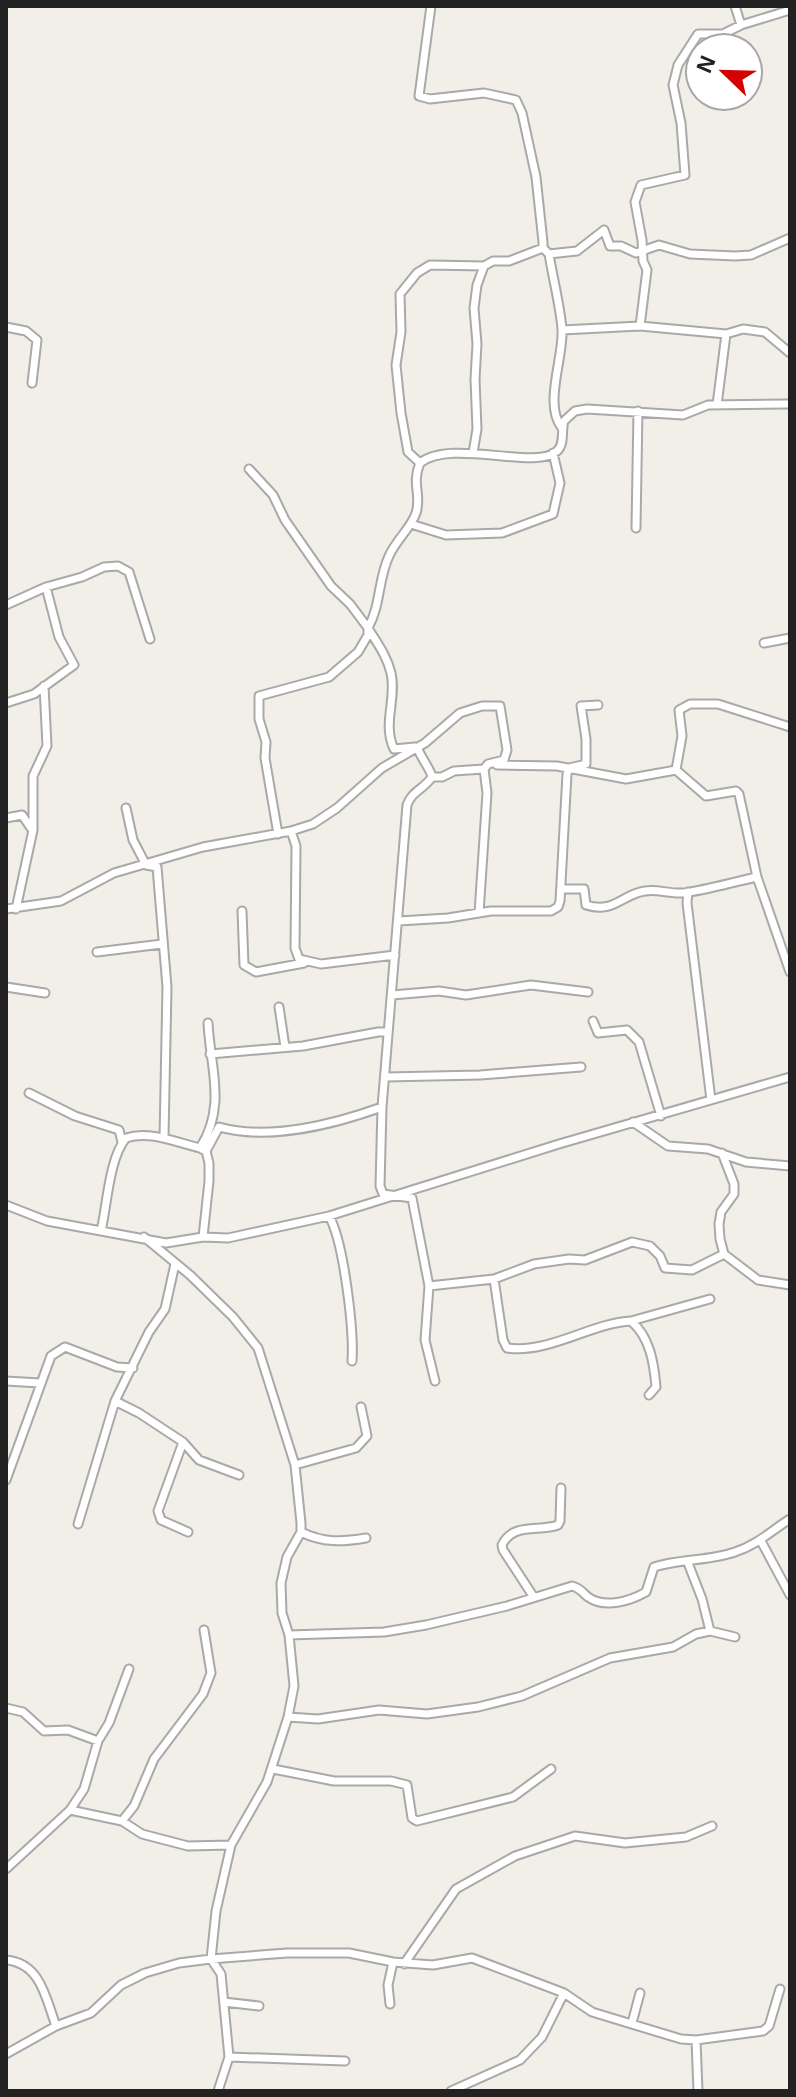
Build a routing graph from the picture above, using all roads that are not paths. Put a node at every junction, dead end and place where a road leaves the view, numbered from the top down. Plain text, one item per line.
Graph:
1 (431, 6) edge
2 (735, 6) edge
3 (790, 10) edge
4 (741, 25) junction
5 (790, 238) edge
6 (546, 251) junction
7 (642, 252) junction
8 (484, 266) junction
9 (640, 326) junction
10 (6, 327) edge
11 (562, 330) junction
12 (726, 334) junction
13 (790, 353) edge
14 (32, 383) dead end
15 (790, 404) edge
16 (717, 405) junction
17 (638, 411) junction
18 (562, 429) junction
19 (473, 453) junction
20 (553, 453) junction
21 (420, 463) junction
22 (249, 469) dead end
23 (411, 524) junction
24 (636, 528) dead end
25 (46, 587) junction
26 (6, 605) edge
27 (368, 628) junction
28 (790, 638) edge
29 (150, 639) dead end
30 (764, 643) dead end
31 (44, 686) junction
32 (6, 703) edge
33 (598, 705) dead end
34 (790, 727) edge
35 (417, 747) junction
36 (486, 767) junction
37 (569, 768) junction
38 (676, 770) junction
39 (432, 777) junction
40 (126, 808) dead end
41 (6, 818) edge
42 (33, 830) junction
43 (291, 831) junction
44 (278, 834) junction
45 (146, 865) junction
46 (757, 877) junction
47 (561, 889) junction
48 (688, 892) junction
49 (6, 909) edge
50 (16, 909) junction
51 (242, 911) dead end
52 (479, 913) junction
53 (399, 921) junction
54 (162, 944) junction
55 (97, 952) dead end
56 (395, 955) junction
57 (306, 963) junction
58 (790, 972) edge
59 (6, 987) edge
60 (588, 992) dead end
61 (45, 993) dead end
62 (392, 995) junction
63 (279, 1007) dead end
64 (593, 1021) dead end
65 (208, 1023) dead end
66 (388, 1032) junction
67 (285, 1047) junction
68 (210, 1054) junction
69 (581, 1067) dead end
70 (386, 1077) junction
71 (790, 1077) edge
72 (29, 1093) dead end
73 (711, 1100) junction
74 (382, 1107) junction
75 (661, 1116) junction
76 (633, 1122) junction
77 (119, 1130) junction
78 (133, 1136) junction
79 (164, 1138) junction
80 (122, 1142) junction
81 (203, 1149) junction
82 (722, 1153) junction
83 (790, 1166) edge
84 (390, 1196) junction
85 (6, 1205) edge
86 (329, 1216) junction
87 (101, 1231) junction
88 (144, 1237) junction
89 (203, 1237) junction
90 (724, 1254) junction
91 (175, 1264) junction
92 (494, 1279) junction
93 (790, 1285) edge
94 (429, 1286) junction
95 (710, 1299) dead end
96 (631, 1321) junction
97 (352, 1361) dead end
98 (117, 1367) junction
99 (133, 1368) junction
100 (125, 1378) junction
101 (6, 1381) edge
102 (435, 1381) dead end
103 (40, 1383) junction
104 (649, 1395) dead end
105 (115, 1401) junction
106 (361, 1407) dead end
107 (183, 1442) junction
108 (295, 1465) junction
109 (239, 1475) dead end
110 (6, 1480) edge
111 (561, 1488) dead end
112 (790, 1519) edge
113 (78, 1524) dead end
114 (188, 1532) dead end
115 (301, 1532) junction
116 (366, 1538) dead end
117 (761, 1541) junction
118 (688, 1563) junction
119 (790, 1595) edge
120 (533, 1596) junction
121 (204, 1630) dead end
122 (710, 1631) junction
123 (289, 1635) junction
124 (735, 1637) dead end
125 (129, 1669) dead end
126 (6, 1708) edge
127 (288, 1717) junction
128 (98, 1741) junction
129 (273, 1769) junction
130 (551, 1769) dead end
131 (70, 1810) junction
132 (122, 1821) junction
133 (712, 1826) dead end
134 (231, 1845) junction
135 (6, 1869) edge
136 (211, 1959) junction
137 (6, 1960) edge
138 (393, 1962) junction
139 (404, 1964) junction
140 (780, 1989) dead end
141 (564, 1993) junction
142 (640, 1993) dead end
143 (224, 2002) junction
144 (390, 2004) dead end
145 (259, 2006) dead end
146 (632, 2023) junction
147 (56, 2026) junction
148 (696, 2040) junction
149 (6, 2054) edge
150 (229, 2057) junction
151 (345, 2061) dead end
152 (218, 2091) edge
153 (451, 2091) edge
154 (698, 2091) edge

1 - 6 street
2 - 4 street
3 - 4 street
4 - 7 street
5 - 7 street
6 - 7 street
6 - 8 street
6 - 11 street
7 - 9 street
8 - 19 street
8 - 21 street
9 - 11 street
9 - 12 street
10 - 14 street
11 - 18 street
12 - 13 street
12 - 16 street
15 - 16 street
16 - 17 street
17 - 18 street
17 - 24 street
18 - 20 street
19 - 20 street
19 - 21 street
20 - 23 street
21 - 23 street
22 - 27 street
23 - 27 street
25 - 26 street
25 - 29 street
25 - 31 street
27 - 35 street
27 - 44 street
28 - 30 street
31 - 32 street
31 - 42 street
33 - 37 street
34 - 38 street
35 - 36 street
35 - 39 street
35 - 43 street
36 - 37 street
36 - 39 street
36 - 52 street
37 - 38 street
37 - 47 street
38 - 46 street
39 - 53 street
40 - 45 street
41 - 42 street
42 - 50 street
43 - 44 street
43 - 57 street
44 - 45 street
45 - 50 street
45 - 54 street
46 - 48 street
46 - 58 street
47 - 48 street
47 - 52 street
48 - 73 street
49 - 50 street
51 - 57 street
52 - 53 street
53 - 56 street
54 - 55 street
54 - 79 street
56 - 57 street
56 - 62 street
59 - 61 street
60 - 62 street
62 - 66 street
63 - 67 street
64 - 75 street
65 - 68 street
66 - 67 street
66 - 70 street
67 - 68 street
68 - 81 street
69 - 70 street
70 - 74 street
71 - 73 street
72 - 77 street
73 - 75 street
74 - 81 street
74 - 84 street
75 - 76 street
76 - 82 street
76 - 84 street
77 - 78 street
77 - 80 street
78 - 79 street
78 - 80 street
79 - 81 street
80 - 87 street
81 - 89 street
82 - 83 street
82 - 90 street
84 - 86 street
84 - 94 street
85 - 87 street
86 - 89 street
86 - 97 street
87 - 88 street
88 - 89 street
88 - 91 street
90 - 92 street
90 - 93 street
91 - 99 street
91 - 108 street
92 - 94 street
92 - 96 street
94 - 102 street
95 - 96 street
96 - 104 street
98 - 99 street
98 - 100 street
98 - 103 street
99 - 100 street
100 - 105 street
101 - 103 street
103 - 110 street
105 - 107 street
105 - 113 street
106 - 108 street
107 - 109 street
107 - 114 street
108 - 115 street
111 - 120 street
112 - 117 street
115 - 116 street
115 - 123 street
117 - 118 street
117 - 119 street
118 - 120 street
118 - 122 street
120 - 123 street
121 - 132 street
122 - 124 street
122 - 127 street
123 - 127 street
125 - 128 street
126 - 128 street
127 - 129 street
128 - 131 street
129 - 130 street
129 - 134 street
131 - 132 street
131 - 135 street
132 - 134 street
133 - 139 street
134 - 136 street
136 - 138 street
136 - 143 street
136 - 147 street
137 - 147 street
138 - 139 street
138 - 144 street
139 - 141 street
140 - 148 street
141 - 146 street
141 - 153 street
142 - 146 street
143 - 145 street
143 - 150 street
146 - 148 street
147 - 149 street
148 - 154 street
150 - 151 street
150 - 152 street

